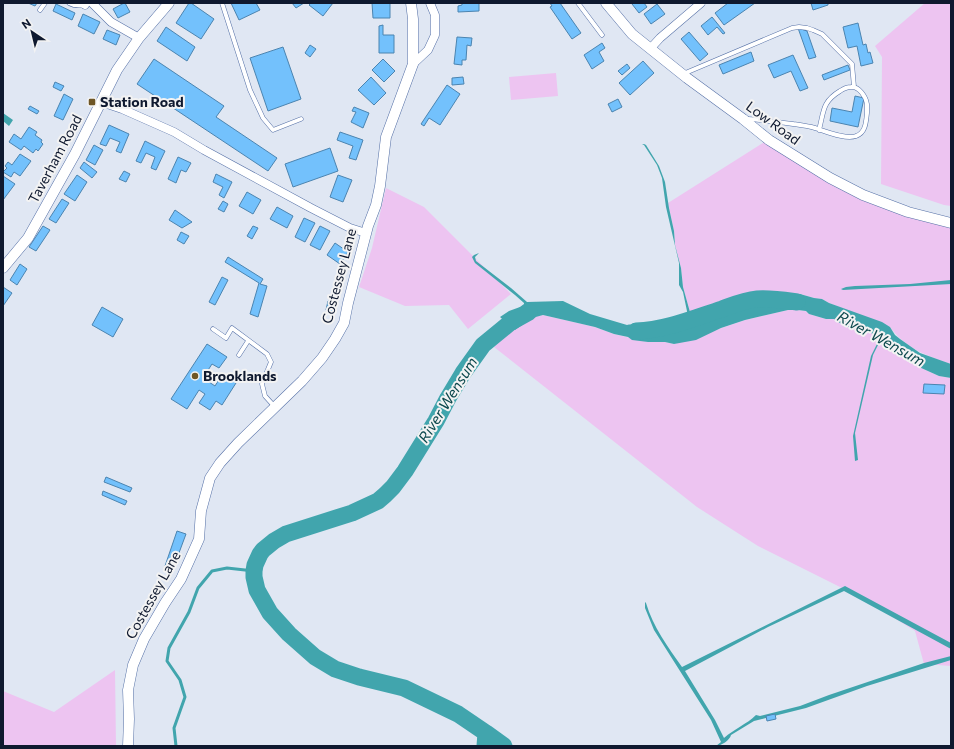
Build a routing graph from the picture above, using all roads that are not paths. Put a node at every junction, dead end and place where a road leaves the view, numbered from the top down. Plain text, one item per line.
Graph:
1 (44, 3) edge
2 (69, 3) edge
3 (169, 3) edge
4 (222, 3) edge
5 (411, 3) edge
6 (430, 3) edge
7 (578, 3) edge
8 (606, 3) edge
9 (701, 3) edge
10 (88, 4) edge
11 (40, 10) dead end
12 (602, 35) dead end
13 (138, 38) junction
14 (650, 49) junction
15 (413, 64) junction
16 (683, 74) junction
17 (854, 87) junction
18 (101, 102) junction
19 (301, 119) dead end
20 (743, 119) junction
21 (819, 130) junction
22 (951, 223) edge
23 (366, 233) junction
24 (3, 268) edge
25 (213, 330) dead end
26 (248, 341) junction
27 (239, 355) dead end
28 (275, 407) junction
29 (128, 746) edge

1 - 11 lane
2 - 10 lane
3 - 13 street, Taverham Road
4 - 19 lane
5 - 15 street, Costessey Lane
6 - 15 street, Costessey Lane
7 - 12 lane
8 - 14 street, Low Road
9 - 14 street
10 - 13 street
13 - 18 street, Taverham Road
14 - 16 street, Low Road
15 - 23 street, Costessey Lane
16 - 17 lane
16 - 20 street, Low Road
17 - 21 lane
17 - 21 lane
18 - 23 street
18 - 24 street, Taverham Road
20 - 21 lane
20 - 22 street, Low Road
23 - 28 street, Costessey Lane
25 - 26 lane
26 - 27 lane
26 - 28 lane
28 - 29 street, Costessey Lane

